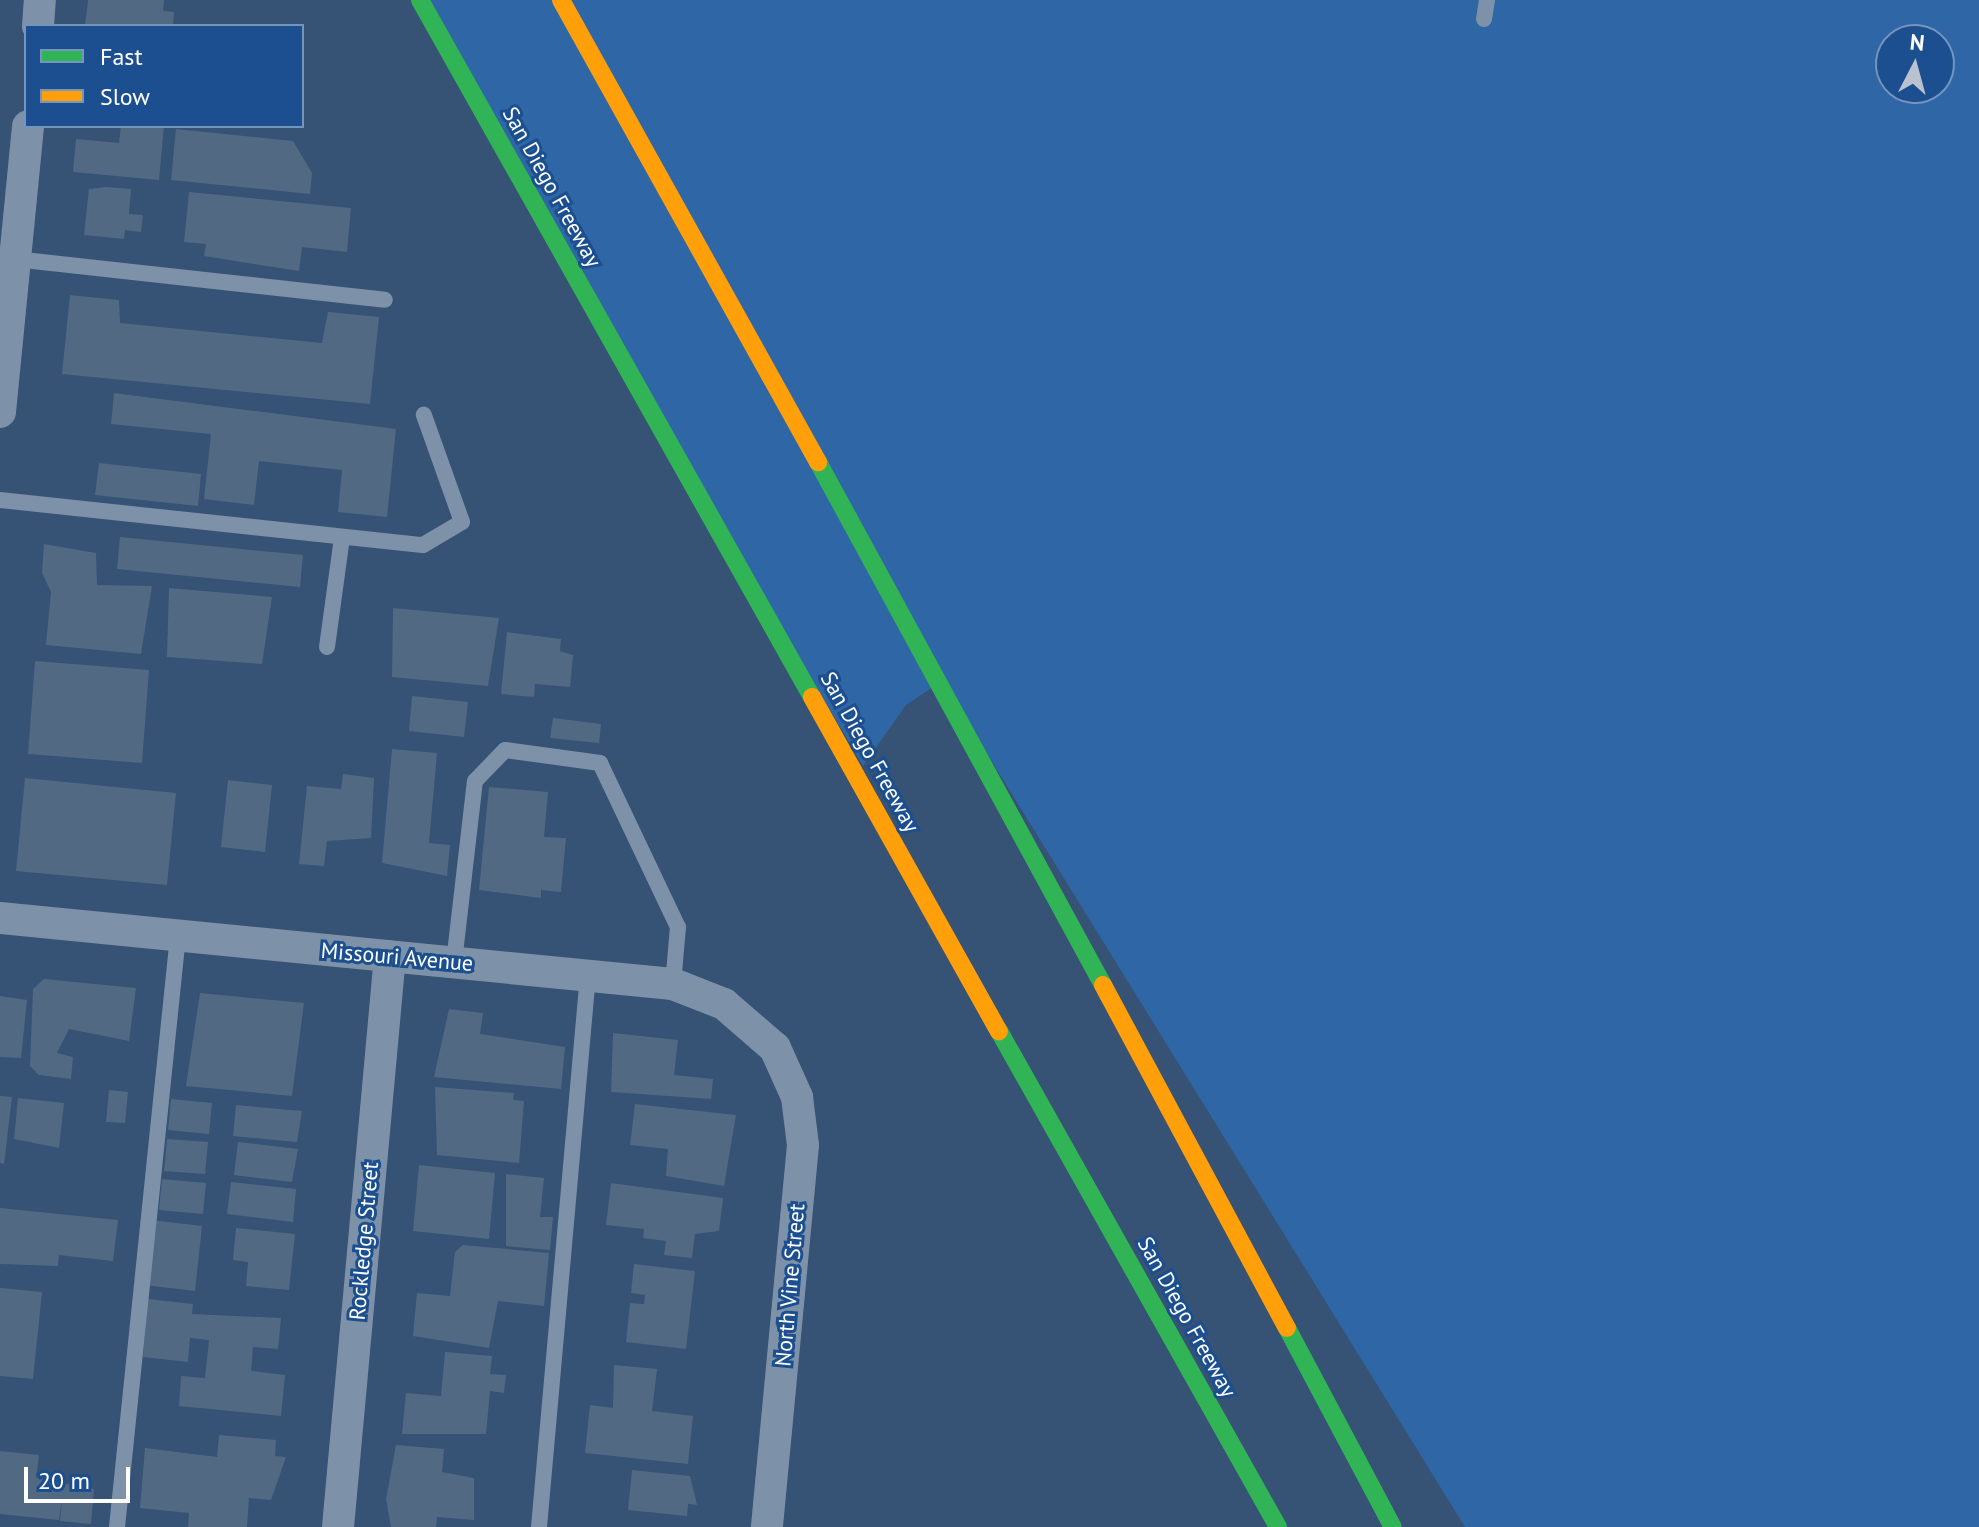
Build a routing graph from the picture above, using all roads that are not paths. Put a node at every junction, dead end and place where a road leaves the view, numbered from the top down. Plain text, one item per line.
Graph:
1 (40, 0) edge
2 (420, 0) edge
3 (561, 0) edge
4 (1487, 0) edge
5 (1484, 19) dead end
6 (38, 24) edge
7 (28, 128) edge
8 (15, 259) junction
9 (385, 300) dead end
10 (0, 412) edge
11 (424, 415) dead end
12 (0, 500) edge
13 (342, 537) junction
14 (327, 647) dead end
15 (0, 918) edge
16 (178, 936) junction
17 (390, 956) junction
18 (454, 962) junction
19 (588, 975) junction
20 (673, 984) junction
21 (775, 1048) joint
22 (117, 1527) edge
23 (338, 1527) edge
24 (539, 1527) edge
25 (767, 1527) edge
26 (1275, 1527) edge
27 (1393, 1527) edge

1 - 6 street
2 - 26 highway, San Diego Freeway
3 - 27 highway
4 - 5 lane
7 - 8 street
8 - 9 lane
8 - 10 street
11 - 13 lane
12 - 13 lane
13 - 14 lane
15 - 16 street, Missouri Avenue
16 - 17 street, Missouri Avenue
16 - 22 lane
17 - 18 street, Missouri Avenue
17 - 23 street, Rockledge Street
18 - 19 street, Missouri Avenue
18 - 20 lane
19 - 20 street, Missouri Avenue
19 - 24 lane
20 - 21 street, Missouri Avenue
21 - 25 street, North Vine Street

